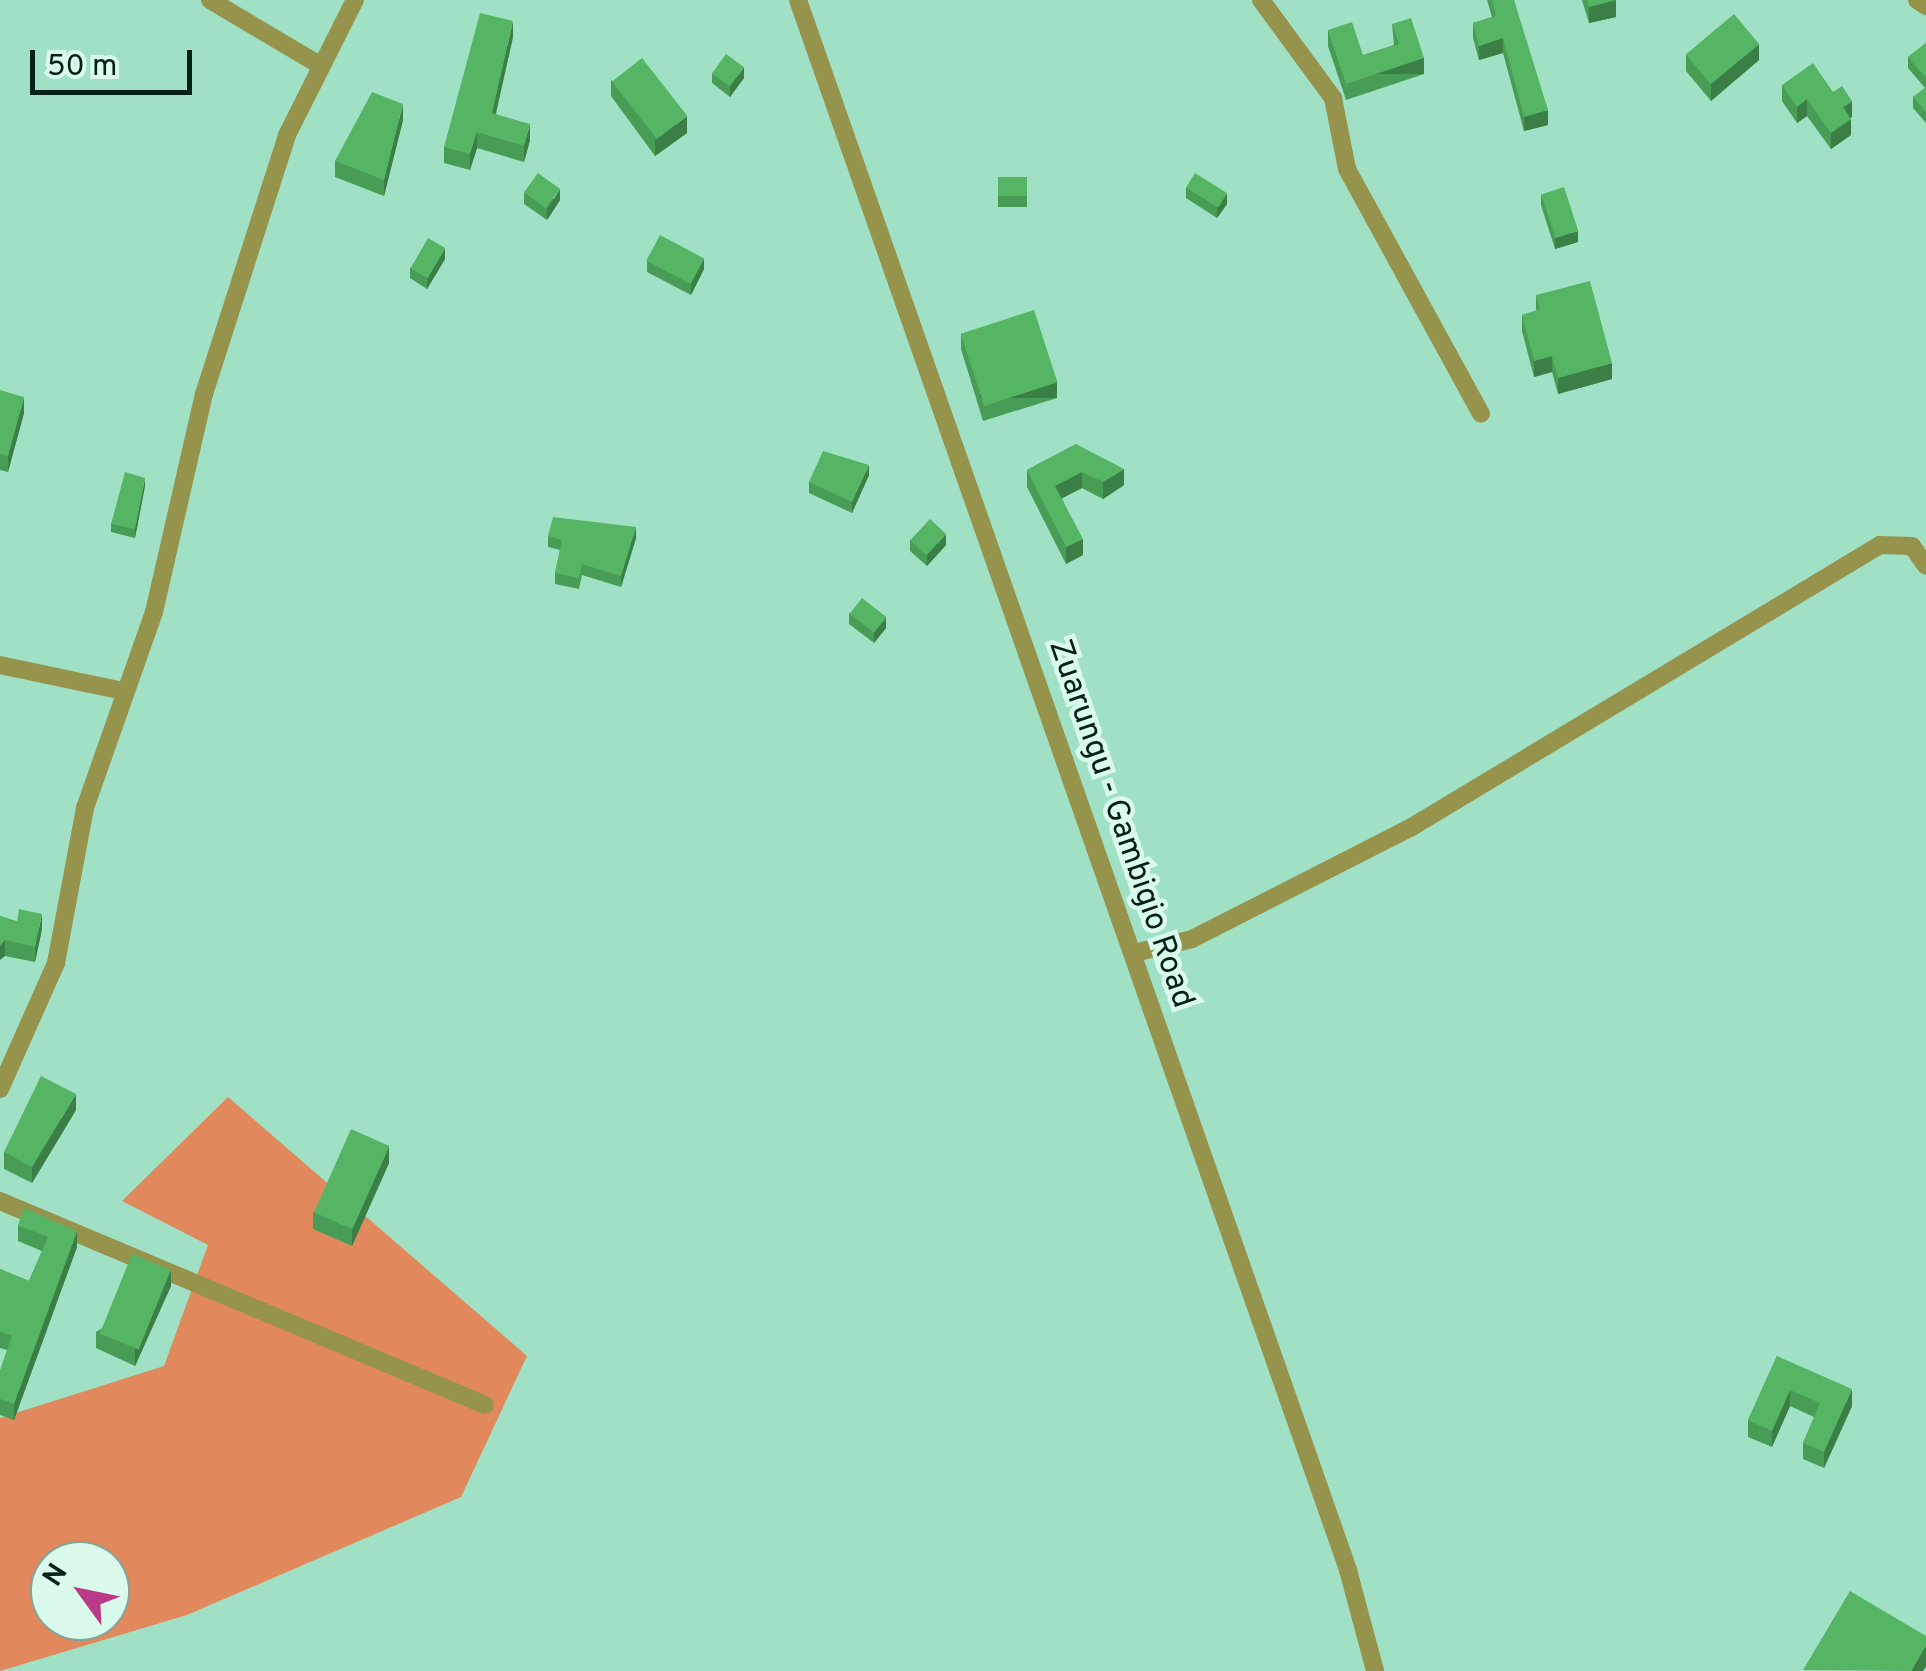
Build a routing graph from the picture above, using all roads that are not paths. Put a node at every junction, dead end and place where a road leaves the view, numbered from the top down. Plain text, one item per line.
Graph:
1 (210, 0) edge
2 (355, 0) edge
3 (798, 0) edge
4 (1261, 0) edge
5 (1917, 0) edge
6 (1926, 6) edge
7 (318, 64) junction
8 (1481, 414) dead end
9 (1926, 566) edge
10 (0, 665) edge
11 (123, 691) junction
12 (1134, 953) junction
13 (0, 1089) edge
14 (0, 1201) edge
15 (485, 1405) dead end
16 (1375, 1671) edge

1 - 7 street
2 - 7 street
3 - 12 street, Zuarungu - Gambigio Road
4 - 8 street
5 - 6 street
7 - 11 street
9 - 12 street
10 - 11 street
11 - 13 street
12 - 16 street, Zuarungu - Gambigio Road
14 - 15 street

